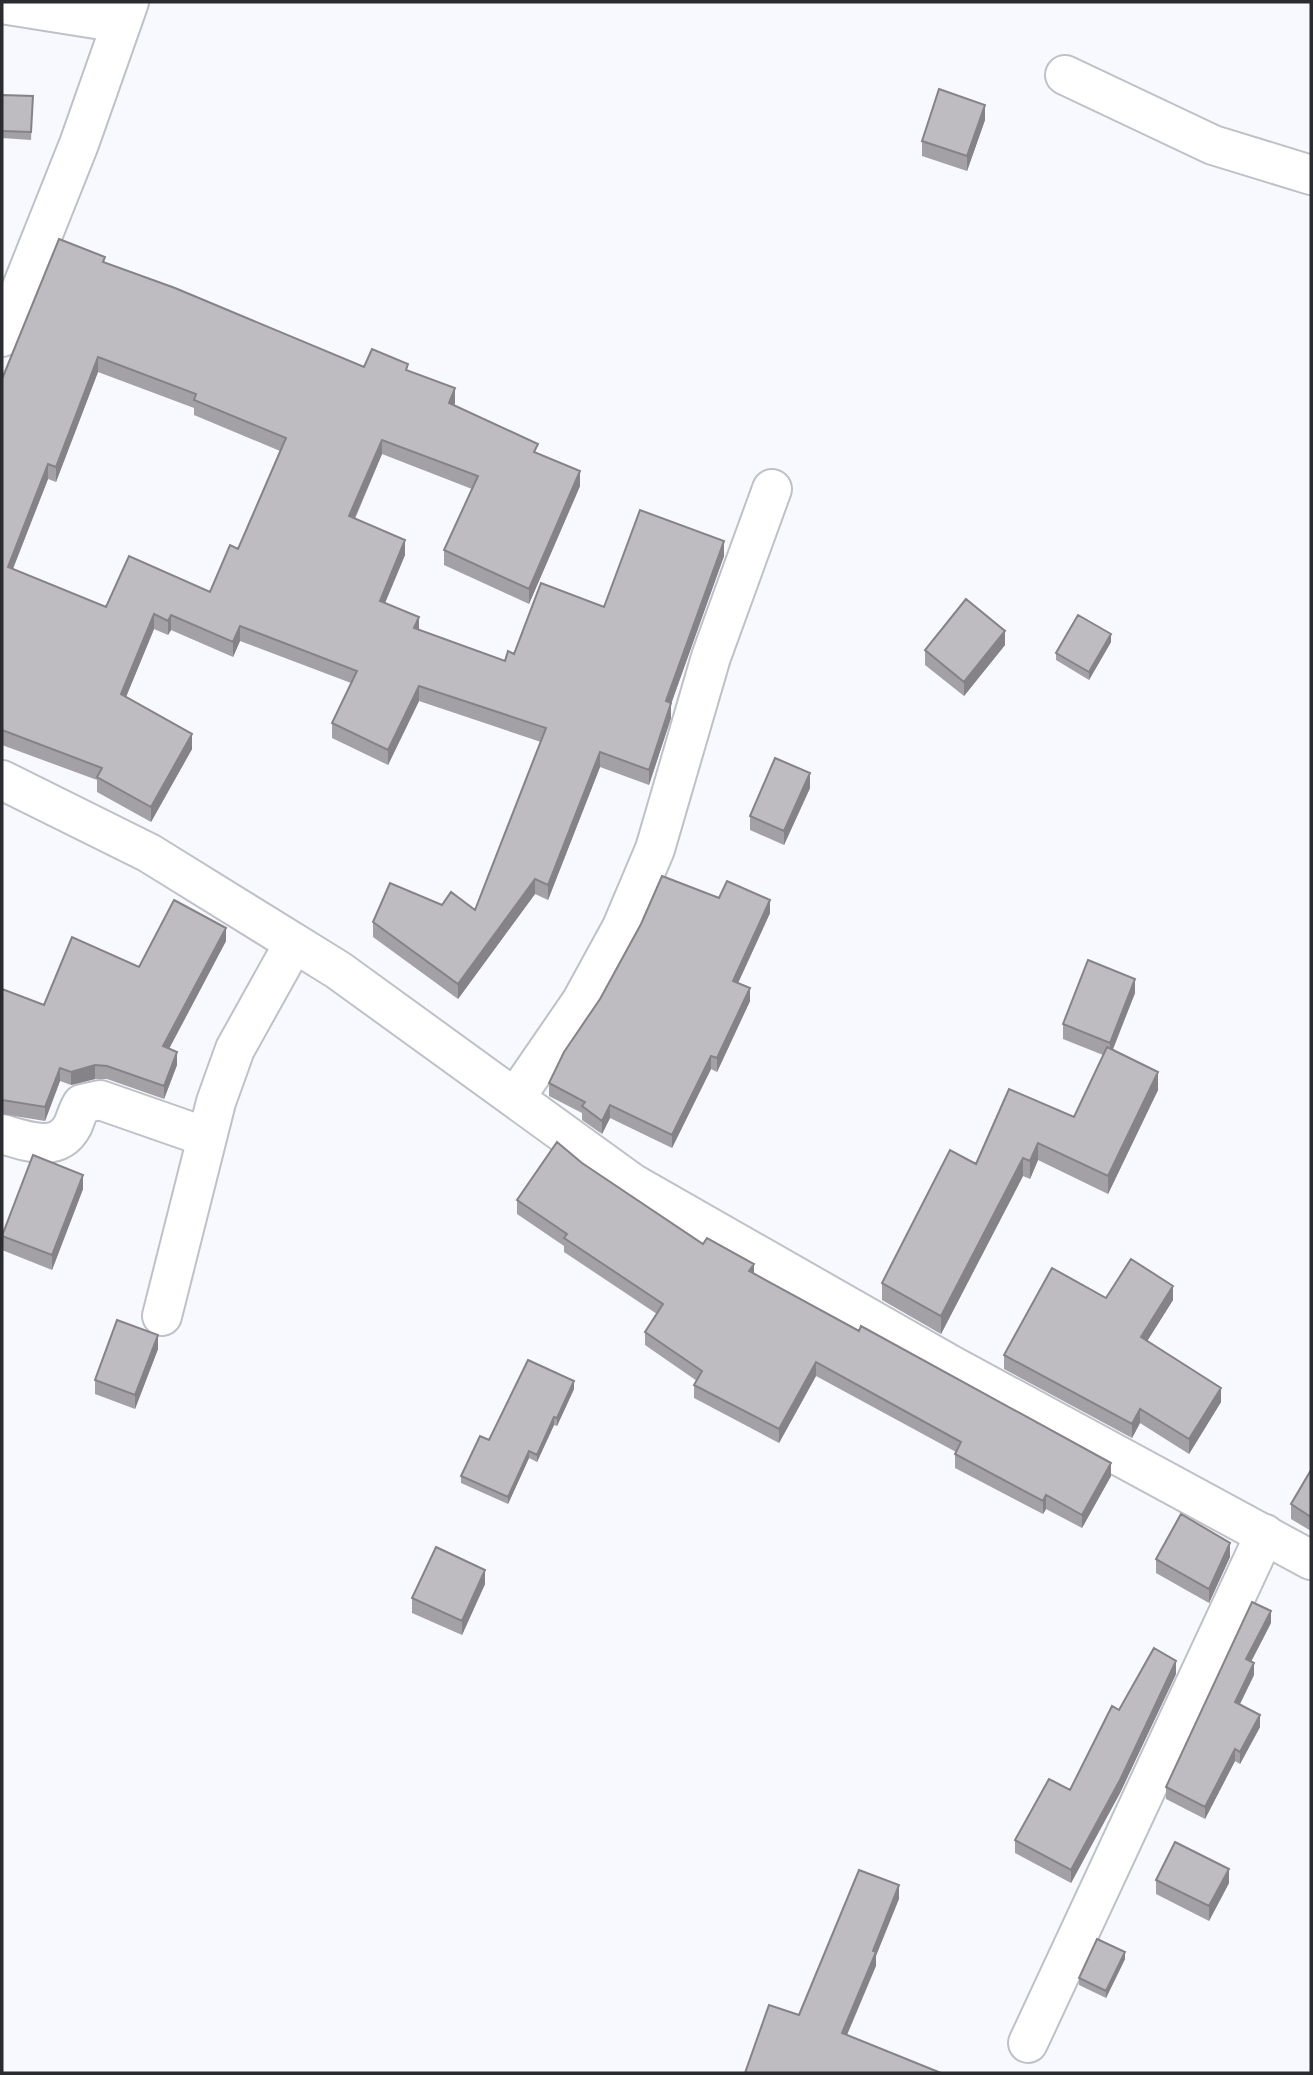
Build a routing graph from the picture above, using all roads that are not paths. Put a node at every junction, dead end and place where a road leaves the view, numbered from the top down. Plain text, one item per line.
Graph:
1 (2, 4) edge
2 (125, 12) edge
3 (1065, 75) dead end
4 (1311, 175) edge
5 (2, 337) edge
6 (772, 489) dead end
7 (2, 780) edge
8 (294, 943) junction
9 (515, 1098) junction
10 (2, 1135) edge
11 (206, 1137) junction
12 (162, 1316) dead end
13 (1265, 1534) junction
14 (1311, 1560) edge
15 (1028, 2043) dead end

1 - 2 street
2 - 5 street
3 - 4 street
6 - 9 street
7 - 8 street
8 - 9 street
8 - 11 street
9 - 13 street
10 - 11 street
11 - 12 street
13 - 14 street
13 - 15 street

